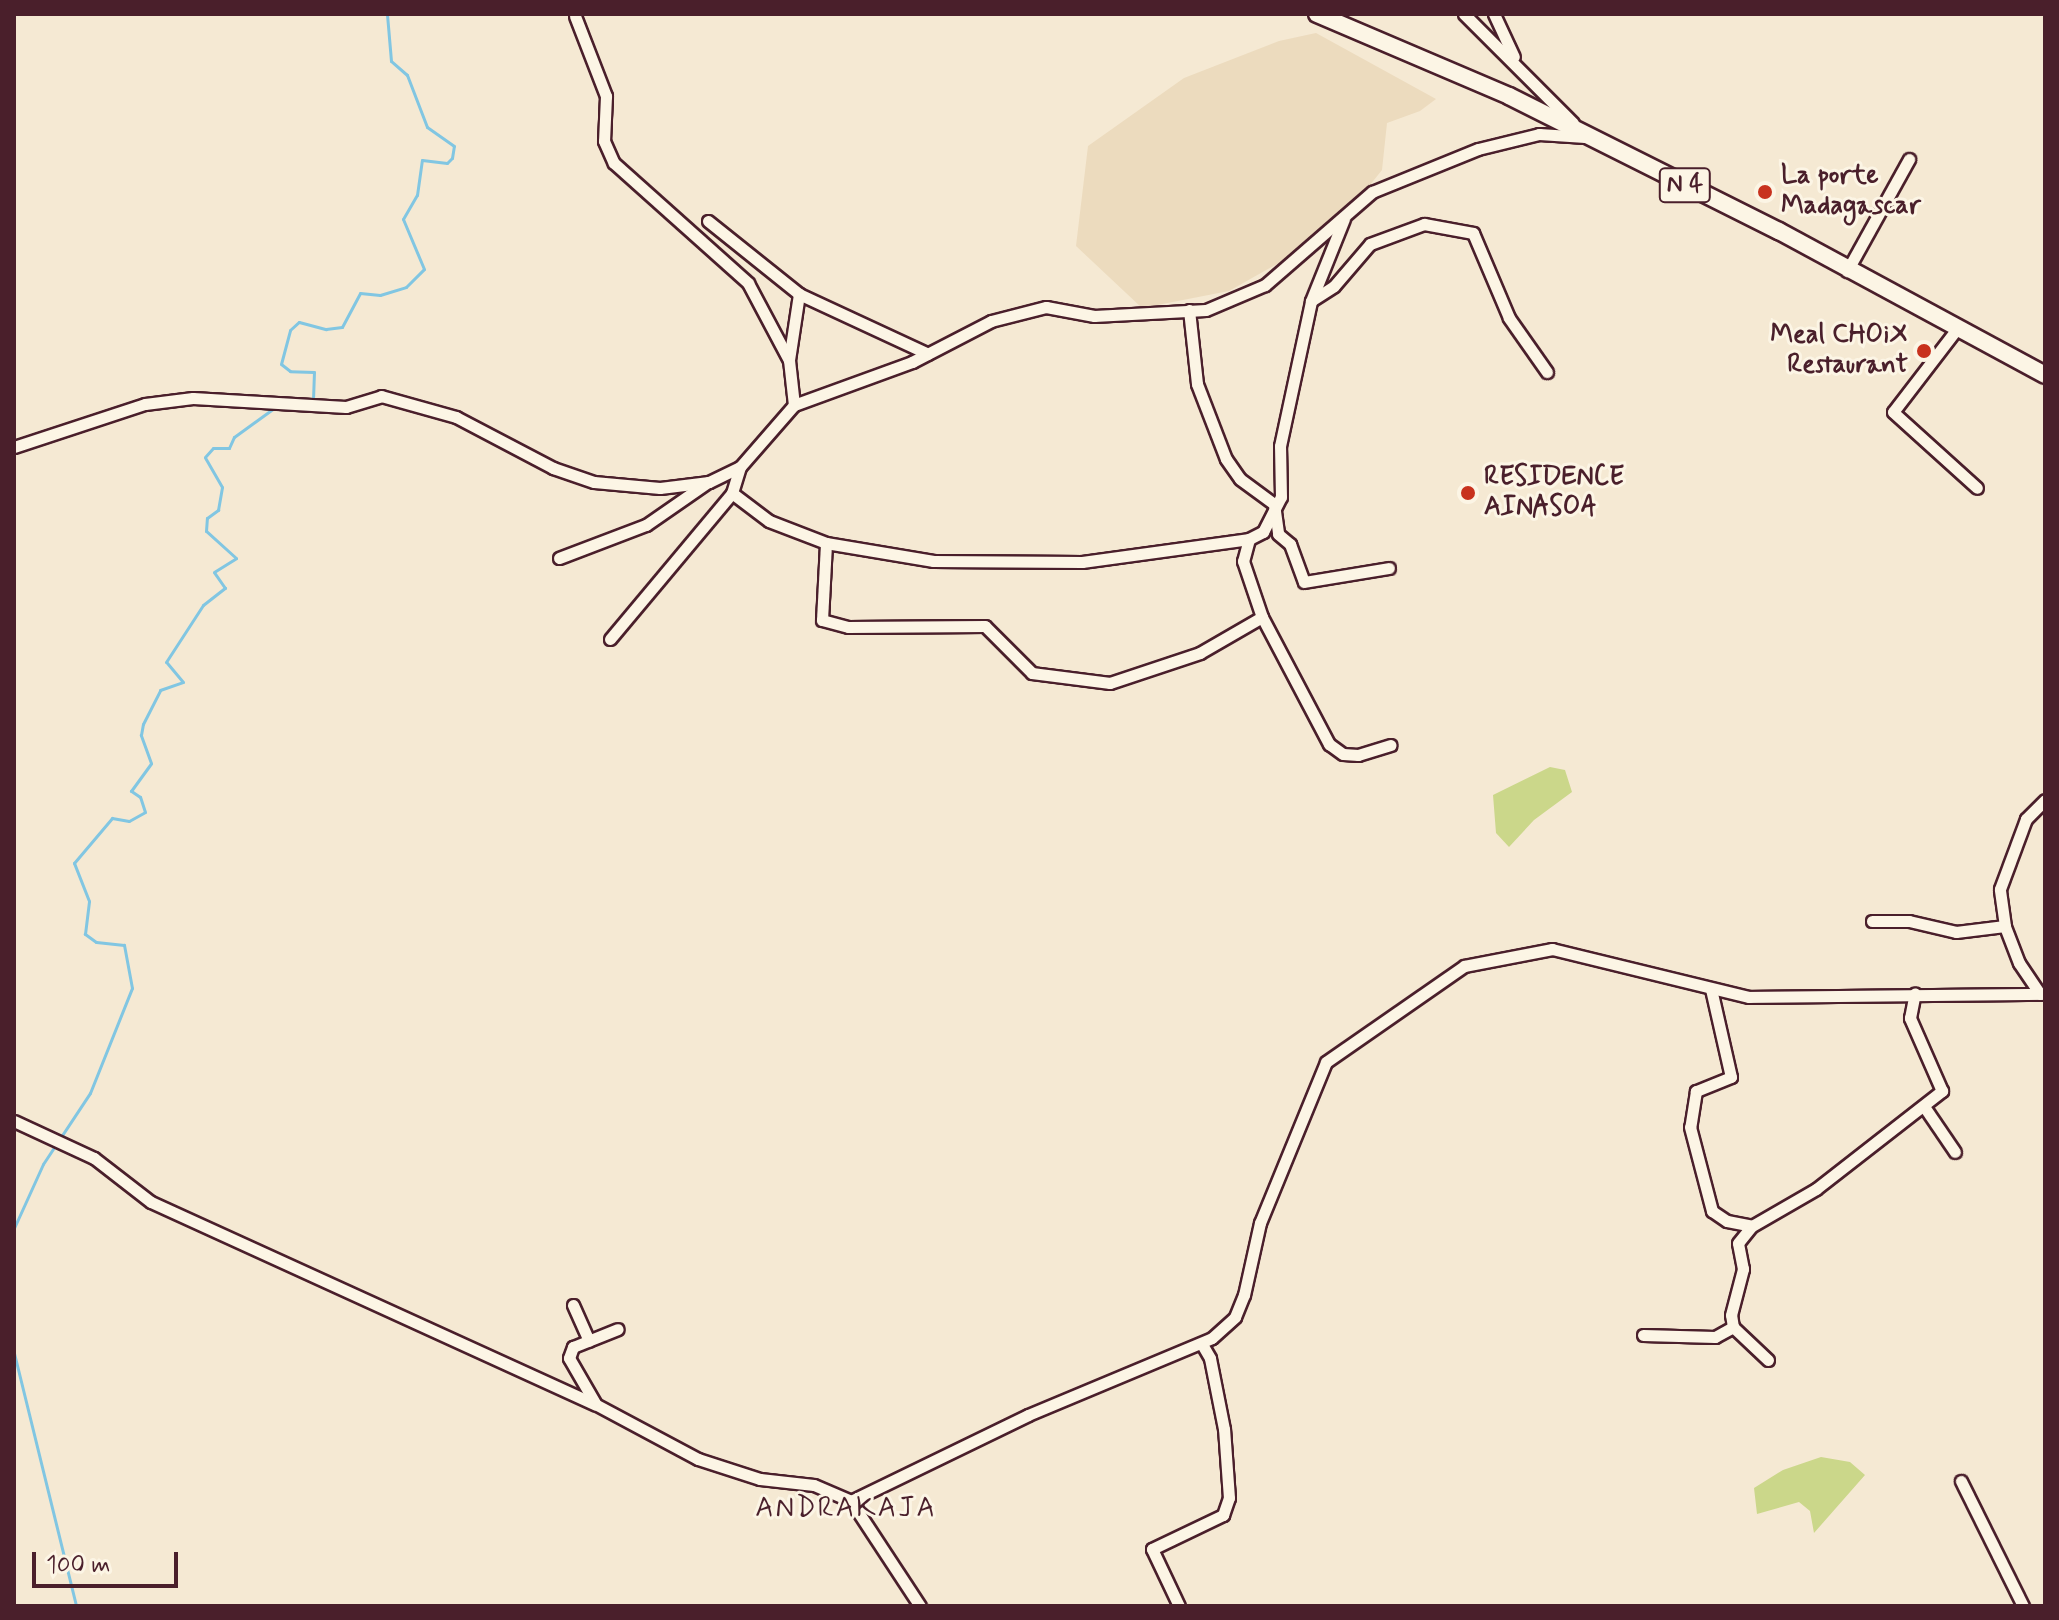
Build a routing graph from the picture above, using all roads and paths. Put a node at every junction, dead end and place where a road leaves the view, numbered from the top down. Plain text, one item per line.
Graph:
1 (1317, 14) edge
2 (1464, 14) edge
3 (1494, 14) edge
4 (575, 16) edge
5 (1517, 62) junction
6 (1589, 137) junction
7 (1909, 159) dead end
8 (1346, 215) junction
9 (708, 221) dead end
10 (1847, 271) junction
11 (799, 294) junction
12 (1311, 301) junction
13 (1189, 310) junction
14 (1956, 330) junction
15 (928, 354) junction
16 (789, 360) junction
17 (1547, 372) dead end
18 (2045, 375) edge
19 (794, 405) junction
20 (14, 447) edge
21 (740, 467) junction
22 (709, 482) junction
23 (1977, 488) dead end
24 (732, 493) junction
25 (1274, 504) junction
26 (1249, 539) junction
27 (826, 543) junction
28 (559, 558) dead end
29 (1389, 568) dead end
30 (1262, 617) junction
31 (610, 639) dead end
32 (1391, 745) dead end
33 (2045, 800) edge
34 (1872, 921) dead end
35 (2005, 926) junction
36 (1711, 989) junction
37 (1915, 993) junction
38 (2042, 994) edge
39 (1925, 1108) junction
40 (14, 1121) edge
41 (1955, 1152) dead end
42 (1752, 1226) junction
43 (573, 1305) dead end
44 (1733, 1327) junction
45 (618, 1329) dead end
46 (1643, 1335) dead end
47 (589, 1341) junction
48 (1202, 1344) junction
49 (1768, 1360) dead end
50 (595, 1404) junction
51 (1961, 1481) dead end
52 (851, 1501) junction
53 (920, 1606) edge
54 (1179, 1606) edge
55 (2023, 1606) edge

1 - 6 main road, N 4
2 - 5 street
3 - 5 street
4 - 16 street
5 - 6 street
6 - 8 street
6 - 10 main road, N 4
7 - 10 street
8 - 12 street
8 - 13 street
9 - 11 street
10 - 14 main road, N 4
11 - 15 street
11 - 16 street
12 - 17 street
12 - 25 street
13 - 15 street
13 - 25 street
14 - 18 main road, N 4
14 - 23 street
15 - 19 street
16 - 19 street
19 - 21 street
20 - 22 street
21 - 22 street
21 - 24 street
22 - 28 street
24 - 27 street
24 - 31 street
25 - 26 street
25 - 29 street
26 - 27 street
26 - 30 street
27 - 30 street
30 - 32 street
33 - 35 street
34 - 35 street
35 - 38 street
36 - 37 street
36 - 42 street
36 - 48 street
37 - 38 street
37 - 39 street
39 - 41 street
39 - 42 street
40 - 50 street
42 - 44 street
43 - 47 street
44 - 46 street
44 - 49 street
45 - 47 street
47 - 50 street
48 - 52 street
48 - 54 street
50 - 52 street
51 - 55 street
52 - 53 street

